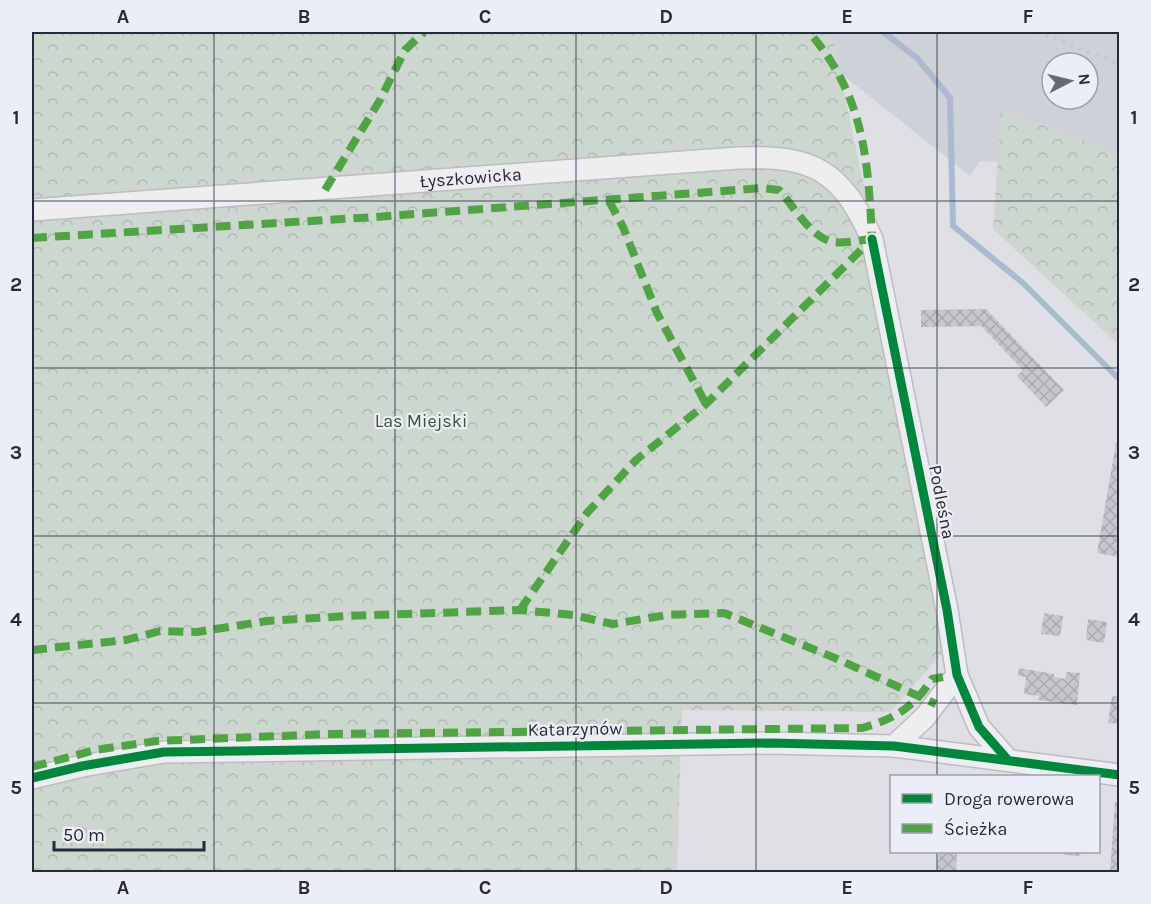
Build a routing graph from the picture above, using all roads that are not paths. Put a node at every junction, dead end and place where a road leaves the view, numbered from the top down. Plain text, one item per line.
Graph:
1 (32, 210) edge
2 (872, 238) joint
3 (957, 675) junction
4 (894, 746) junction
5 (1007, 759) junction
6 (1119, 775) edge
7 (32, 778) edge

1 - 2 street, Łyszkowicka
2 - 3 street, Podleśna
3 - 4 street
3 - 5 street, Podleśna
4 - 5 street, Katarzynów
4 - 7 street, Katarzynów
5 - 6 street, Katarzynów

